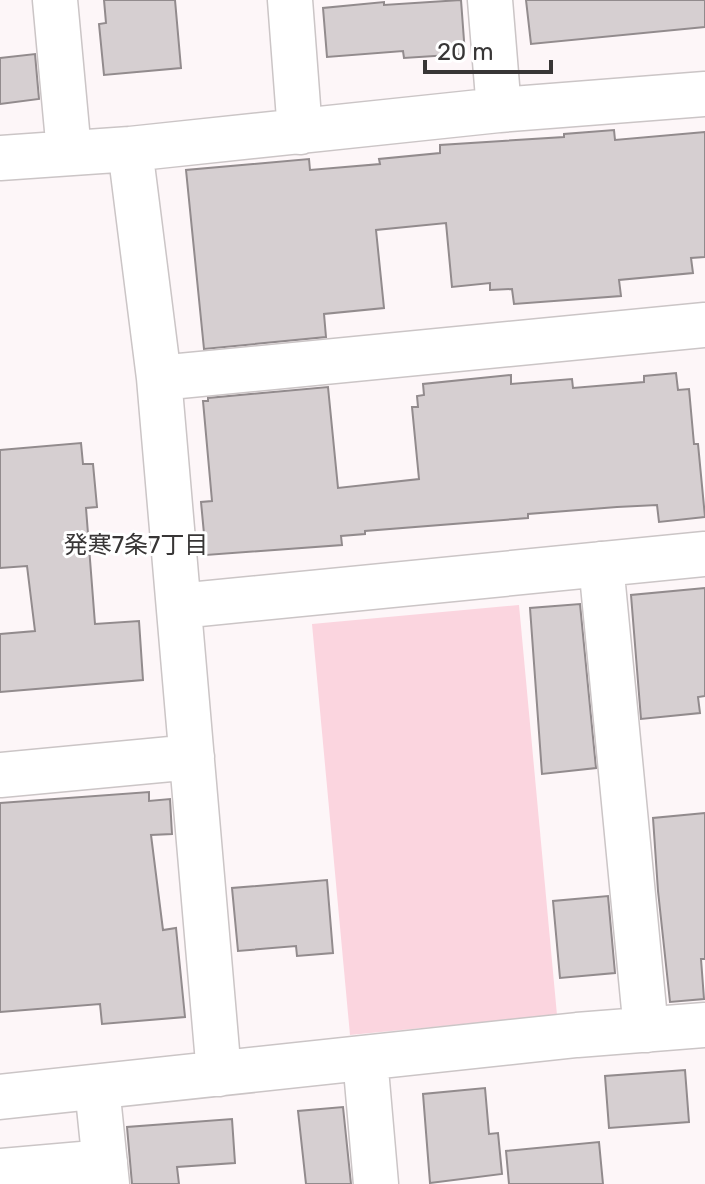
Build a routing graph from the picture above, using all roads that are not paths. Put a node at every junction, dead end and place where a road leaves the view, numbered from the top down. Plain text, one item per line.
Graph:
1 (55, 0) edge
2 (290, 0) edge
3 (490, 0) edge
4 (705, 94) edge
5 (499, 110) junction
6 (300, 132) junction
7 (130, 149) junction
8 (69, 152) junction
9 (0, 158) edge
10 (705, 325) edge
11 (159, 378) junction
12 (705, 554) edge
13 (601, 564) junction
14 (179, 606) junction
15 (192, 757) junction
16 (0, 775) edge
17 (705, 1025) edge
18 (646, 1030) junction
19 (365, 1058) junction
20 (219, 1074) junction
21 (97, 1087) junction
22 (0, 1097) edge
23 (0, 1171) edge
24 (88, 1174) edge
25 (376, 1184) edge

1 - 8 street
2 - 6 street
3 - 5 street
4 - 5 street
5 - 6 street
6 - 7 street
7 - 8 street
7 - 11 street
8 - 9 street
10 - 11 street
11 - 14 street
12 - 13 street
13 - 14 street
13 - 18 street
14 - 15 street
15 - 16 street
15 - 20 street
17 - 18 street
18 - 19 street
19 - 20 street
19 - 25 street
20 - 21 street
21 - 22 street
21 - 24 street
23 - 24 street

